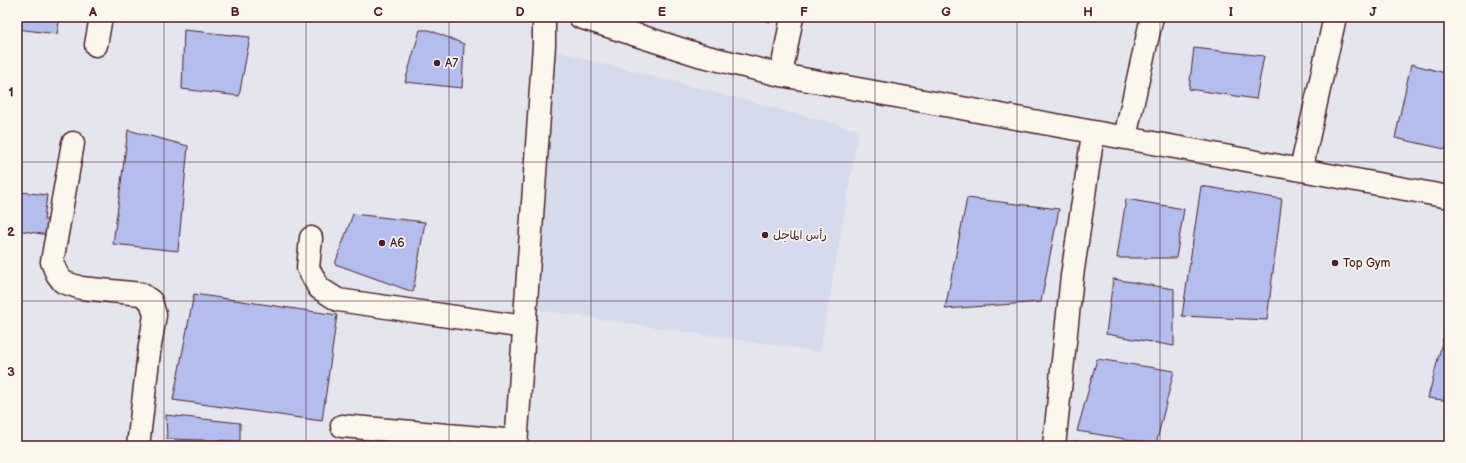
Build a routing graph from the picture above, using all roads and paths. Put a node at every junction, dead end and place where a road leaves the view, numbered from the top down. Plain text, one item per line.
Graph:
1 (101, 17) edge
2 (544, 17) edge
3 (580, 17) edge
4 (792, 17) edge
5 (1152, 17) edge
6 (1335, 17) edge
7 (96, 45) dead end
8 (780, 75) junction
9 (1093, 134) junction
10 (1125, 137) junction
11 (73, 143) dead end
12 (1301, 170) junction
13 (1449, 198) edge
14 (311, 238) dead end
15 (524, 327) junction
16 (342, 426) dead end
17 (516, 444) edge
18 (138, 446) edge
19 (1054, 446) edge

1 - 7 street
2 - 15 street
3 - 8 street
4 - 8 street
5 - 10 street
6 - 12 street
8 - 9 street
9 - 10 street
9 - 19 street
10 - 12 street
11 - 18 street
12 - 13 street
14 - 15 street
15 - 17 street
16 - 17 street

